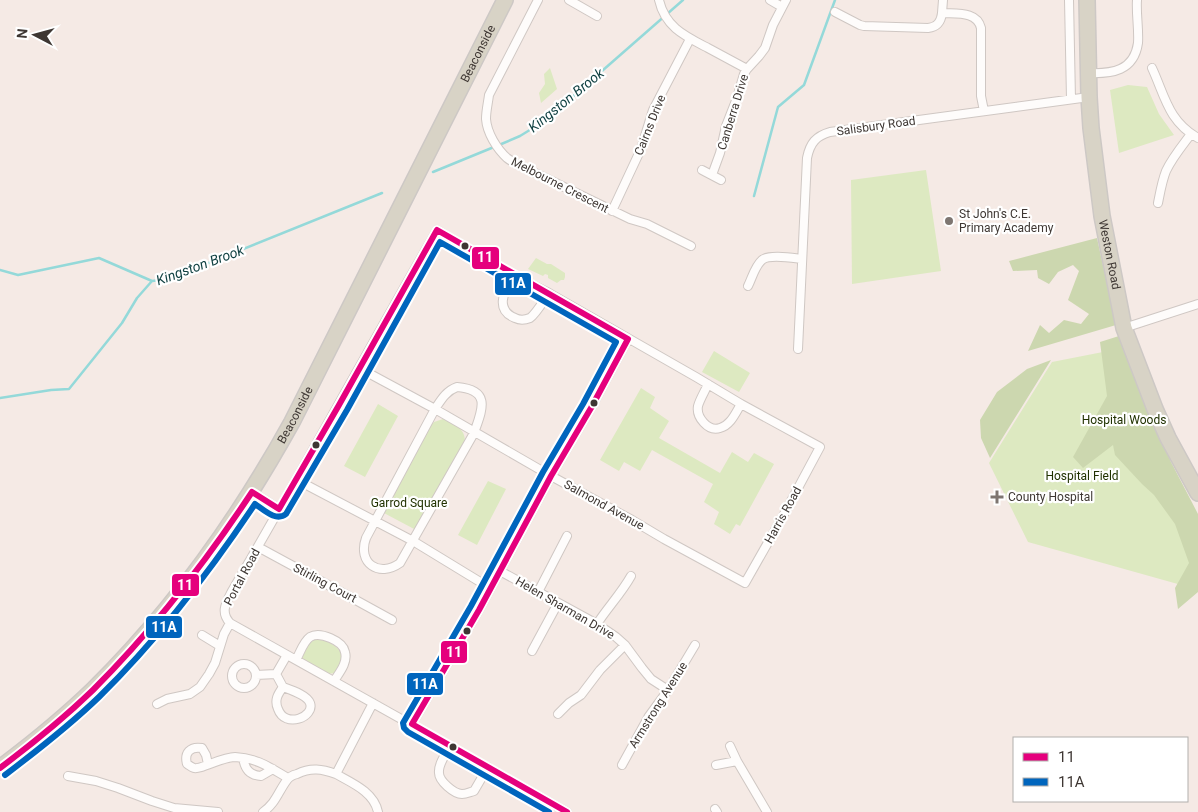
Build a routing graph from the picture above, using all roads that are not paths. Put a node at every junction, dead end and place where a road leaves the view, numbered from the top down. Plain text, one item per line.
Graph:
1 (505, 0) edge
2 (538, 0) edge
3 (569, 0) edge
4 (659, 0) edge
5 (770, 0) edge
6 (943, 0) edge
7 (1069, 0) edge
8 (1087, 0) edge
9 (1138, 0) edge
10 (784, 4) edge
11 (835, 12) dead end
12 (942, 14) junction
13 (597, 16) dead end
14 (690, 39) junction
15 (1152, 68) dead end
16 (747, 69) junction
17 (1088, 73) junction
18 (1089, 97) junction
19 (1071, 99) junction
20 (984, 111) junction
21 (1194, 136) edge
22 (702, 170) dead end
23 (712, 175) junction
24 (721, 180) dead end
25 (1158, 203) dead end
26 (612, 211) junction
27 (691, 246) dead end
28 (802, 259) junction
29 (514, 275) junction
30 (748, 286) dead end
31 (549, 293) junction
32 (1198, 304) edge
33 (1124, 328) junction
34 (628, 339) junction
35 (798, 349) dead end
36 (359, 368) junction
37 (708, 384) junction
38 (741, 404) junction
39 (435, 409) junction
40 (474, 433) junction
41 (551, 476) junction
42 (297, 480) junction
43 (1196, 485) edge
44 (252, 492) junction
45 (279, 509) junction
46 (375, 521) junction
47 (567, 536) dead end
48 (413, 541) junction
49 (258, 547) junction
50 (500, 571) junction
51 (631, 576) dead end
52 (745, 583) joint
53 (490, 588) junction
54 (538, 592) junction
55 (558, 603) junction
56 (392, 620) dead end
57 (229, 622) junction
58 (596, 624) junction
59 (202, 635) dead end
60 (625, 645) junction
61 (220, 646) junction
62 (696, 646) dead end
63 (532, 651) dead end
64 (287, 655) junction
65 (296, 660) junction
66 (276, 674) junction
67 (256, 675) dead end
68 (334, 681) junction
69 (283, 687) junction
70 (163, 690) dead end
71 (668, 690) junction
72 (167, 699) junction
73 (373, 703) junction
74 (157, 704) dead end
75 (558, 714) dead end
76 (412, 724) junction
77 (450, 746) junction
78 (730, 746) dead end
79 (243, 758) junction
80 (737, 761) junction
81 (208, 764) dead end
82 (622, 765) dead end
83 (716, 766) dead end
84 (0, 768) edge
85 (488, 768) junction
86 (273, 769) junction
87 (336, 774) junction
88 (68, 776) dead end
89 (288, 778) junction
90 (218, 812) edge
91 (263, 812) edge
92 (378, 812) edge
93 (567, 812) edge
94 (767, 812) edge

1 - 44 highway, Beaconside
2 - 26 street, Melbourne Crescent
3 - 13 street
4 - 14 street
5 - 10 street
6 - 12 street
7 - 19 street
8 - 17 highway, Weston Road
9 - 17 street
10 - 16 street, Canberra Drive
11 - 12 street
12 - 20 street
14 - 16 street
14 - 26 street, Cairns Drive
15 - 21 street
16 - 23 street, Canberra Drive
17 - 18 highway, Weston Road
18 - 19 street, Salisbury Road
18 - 33 highway, Weston Road
19 - 20 street, Salisbury Road
20 - 28 street, Salisbury Road
21 - 25 street
22 - 23 street
23 - 24 street
26 - 27 street, Melbourne Crescent
28 - 30 street
28 - 35 street, Salisbury Road
29 - 31 street
29 - 31 street
29 - 36 street, Portal Road
31 - 34 street
32 - 33 street
33 - 43 highway, Weston Road
34 - 37 street
34 - 41 street
36 - 39 street, Salmond Avenue
36 - 42 street, Portal Road
37 - 38 street
37 - 38 street
38 - 52 street, Harris Road
39 - 40 street, Salmond Avenue
39 - 40 street
39 - 46 street
40 - 41 street, Salmond Avenue
40 - 48 street
41 - 50 street
41 - 52 street, Salmond Avenue
42 - 45 street, Portal Road
42 - 46 street
44 - 45 street
44 - 84 highway, Beaconside
45 - 49 street, Portal Road
46 - 48 street
46 - 48 street
47 - 54 street
48 - 53 street
49 - 56 street, Stirling Court
49 - 57 street, Portal Road
50 - 53 street
50 - 54 street, Helen Sharman Drive
51 - 58 street
53 - 76 street
54 - 55 street, Helen Sharman Drive
55 - 58 street, Helen Sharman Drive
55 - 63 street
57 - 61 street
57 - 64 street
58 - 60 street, Helen Sharman Drive
59 - 61 street
60 - 71 street, Helen Sharman Drive
60 - 75 street
61 - 72 street
62 - 71 street, Armstrong Avenue
64 - 65 street
64 - 66 street
65 - 68 street
65 - 68 street
66 - 67 street
66 - 69 street
68 - 73 street
69 - 69 street
70 - 72 street
71 - 82 street, Armstrong Avenue
72 - 74 street
73 - 76 street
73 - 87 street
76 - 77 street
77 - 85 street
77 - 85 street
78 - 80 street
79 - 81 street
79 - 86 street
79 - 86 street
80 - 83 street
80 - 94 street
85 - 93 street
86 - 89 street
87 - 89 street
87 - 92 street
88 - 90 street
89 - 91 street

